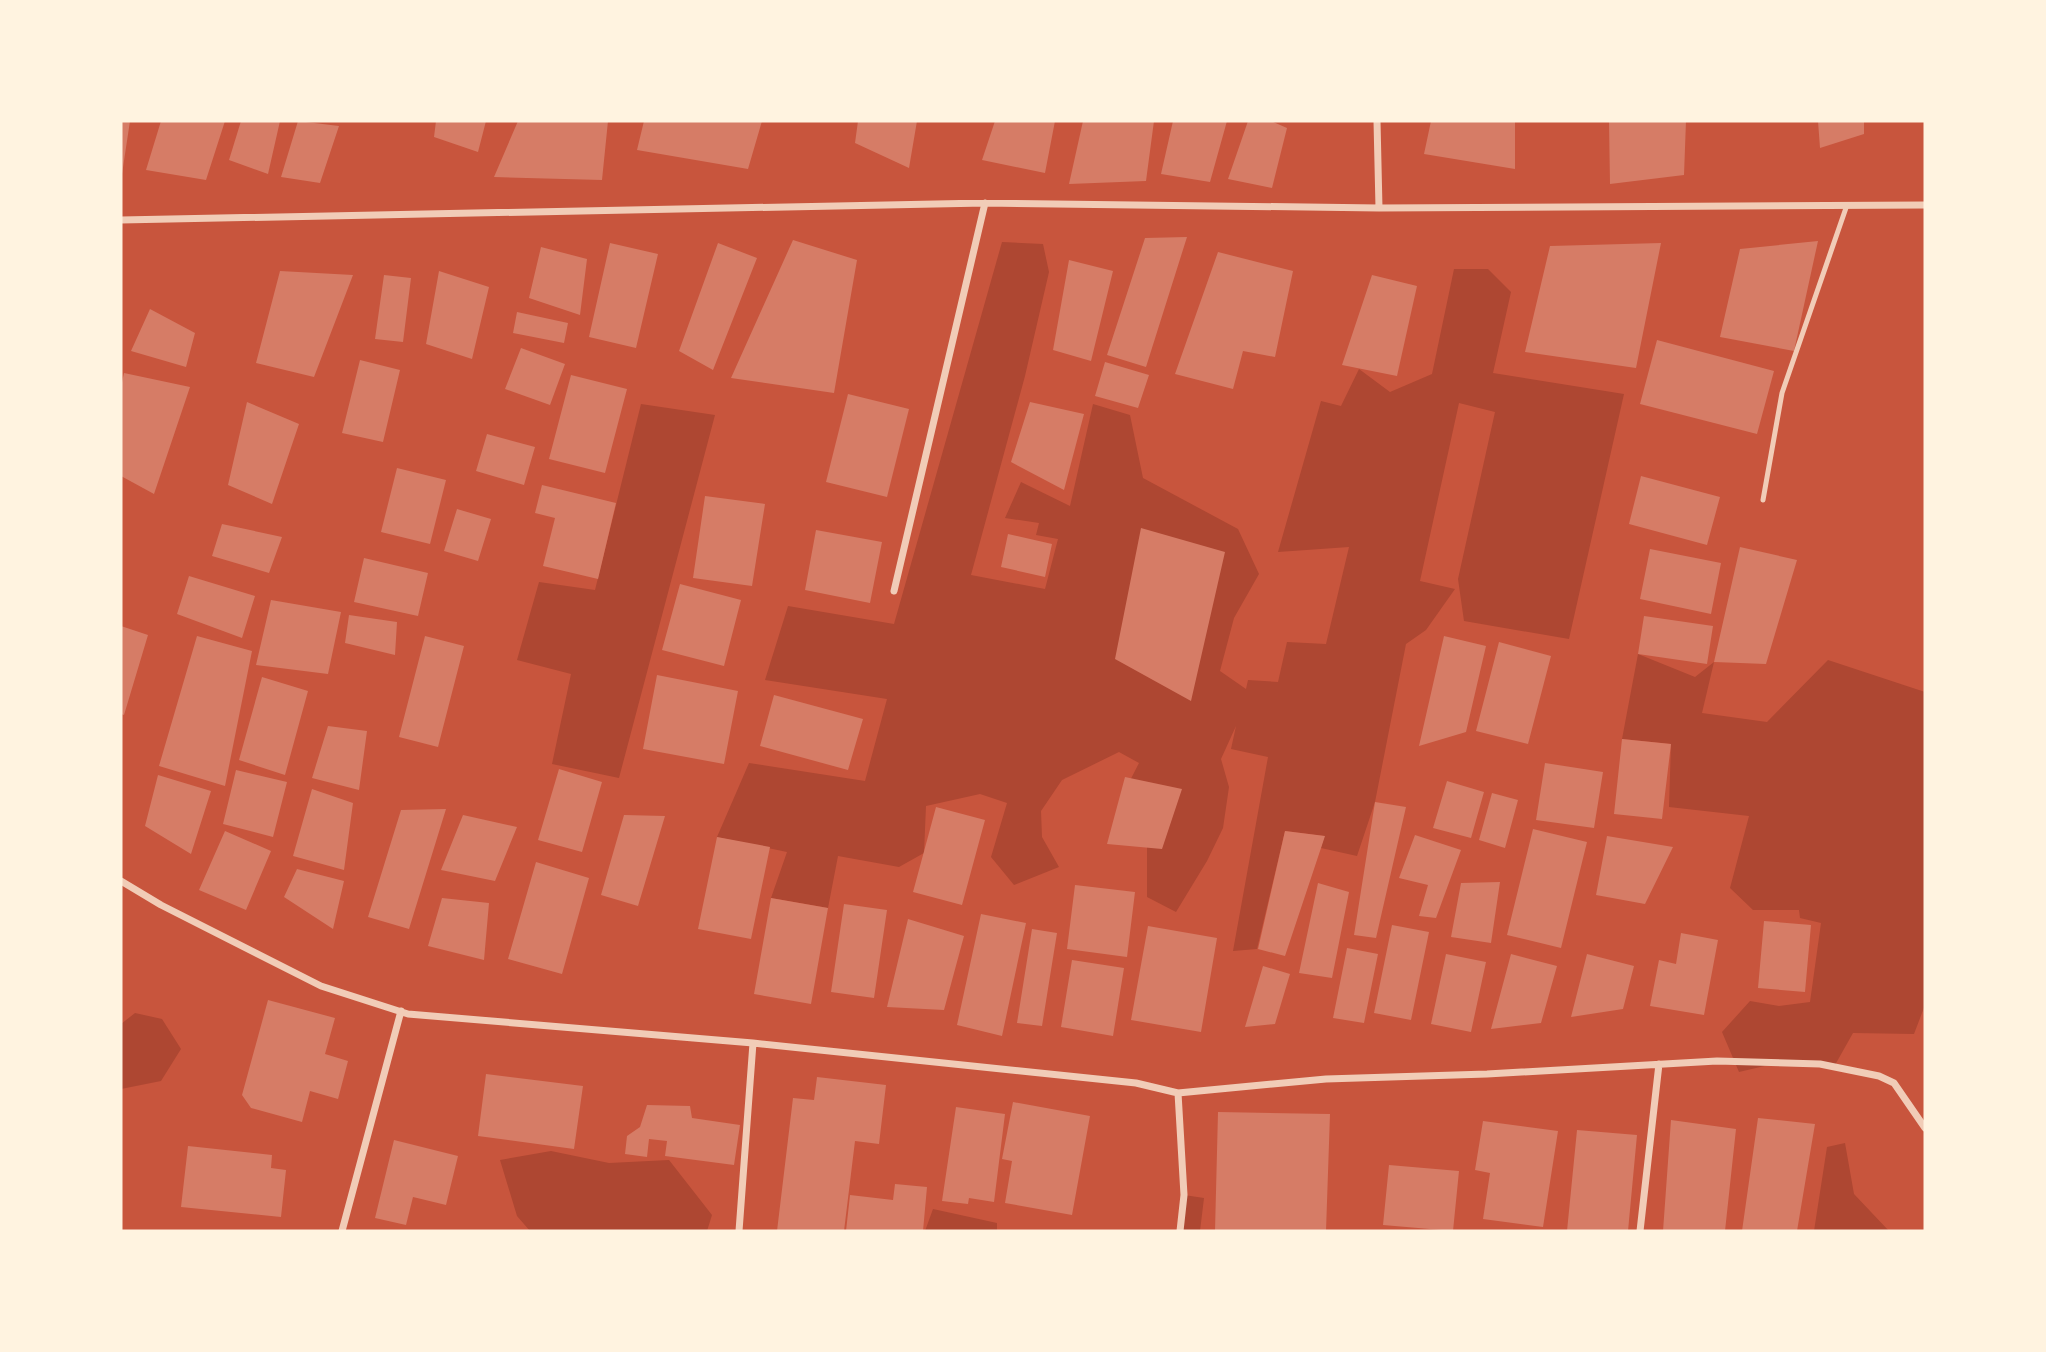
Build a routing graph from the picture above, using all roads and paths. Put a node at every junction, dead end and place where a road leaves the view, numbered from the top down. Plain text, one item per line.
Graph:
1 (1377, 121) edge
2 (985, 203) junction
3 (1846, 205) junction
4 (1925, 205) edge
5 (1379, 208) junction
6 (121, 220) edge
7 (1763, 500) dead end
8 (894, 591) dead end
9 (121, 881) edge
10 (401, 1012) junction
11 (753, 1044) junction
12 (1659, 1065) junction
13 (1178, 1093) junction
14 (1925, 1128) edge
15 (342, 1231) edge
16 (739, 1231) edge
17 (1180, 1231) edge
18 (1640, 1231) edge

1 - 5 street
2 - 5 street
2 - 6 street
2 - 8 street
3 - 4 street
3 - 5 street
3 - 7 lane
9 - 10 street
10 - 11 street
10 - 15 street
11 - 13 street
11 - 16 street
12 - 13 street
12 - 14 street
12 - 18 street
13 - 17 street

